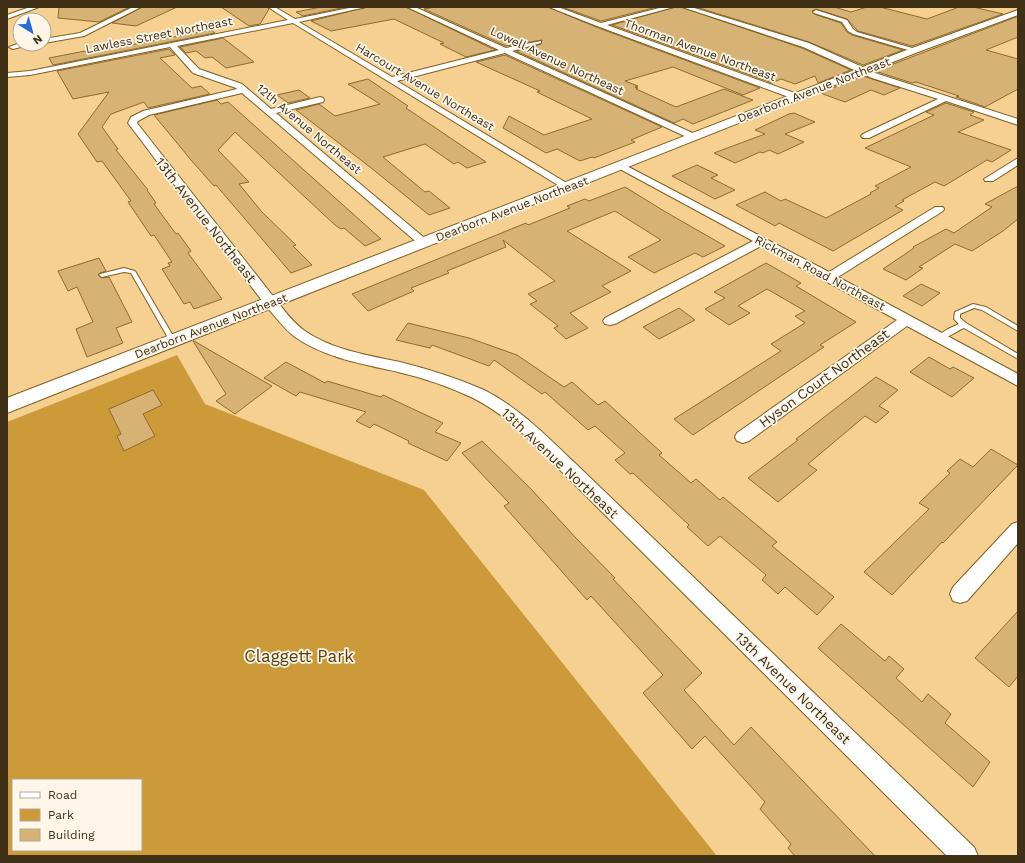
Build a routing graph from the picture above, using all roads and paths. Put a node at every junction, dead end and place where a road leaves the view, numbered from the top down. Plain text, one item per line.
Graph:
1 (36, 7) edge
2 (138, 7) edge
3 (270, 7) edge
4 (363, 7) edge
5 (410, 7) edge
6 (552, 7) edge
7 (671, 7) edge
8 (684, 7) edge
9 (831, 7) edge
10 (1018, 12) edge
11 (7, 17) edge
12 (293, 21) junction
13 (599, 25) junction
14 (52, 40) edge
15 (539, 42) dead end
16 (172, 45) junction
17 (915, 50) junction
18 (506, 51) junction
19 (863, 71) junction
20 (7, 75) edge
21 (391, 80) junction
22 (243, 90) junction
23 (797, 97) junction
24 (946, 98) junction
25 (320, 100) dead end
26 (270, 112) junction
27 (1018, 122) edge
28 (866, 136) dead end
29 (694, 137) junction
30 (1018, 161) edge
31 (620, 166) junction
32 (989, 179) dead end
33 (566, 187) junction
34 (940, 209) dead end
35 (760, 241) junction
36 (424, 243) junction
37 (102, 275) dead end
38 (829, 277) junction
39 (271, 303) junction
40 (906, 320) junction
41 (610, 321) dead end
42 (964, 325) junction
43 (1018, 329) edge
44 (939, 338) junction
45 (173, 341) junction
46 (1018, 357) edge
47 (1018, 381) edge
48 (7, 406) edge
49 (743, 437) dead end
50 (1018, 530) edge
51 (960, 594) dead end
52 (965, 856) edge

1 - 11 street
2 - 14 street
3 - 12 street, Harcourt Avenue Northeast
4 - 12 street, Lawless Street Northeast
5 - 18 street, Lowell Avenue Northeast
6 - 13 street, Thorman Avenue Northeast
7 - 13 street
8 - 19 street
9 - 17 street
10 - 17 street, Dearborn Avenue Northeast
12 - 16 street, Lawless Street Northeast
12 - 21 street, Harcourt Avenue Northeast
13 - 23 street, Thorman Avenue Northeast
15 - 18 street
16 - 20 street, Lawless Street Northeast
16 - 22 street, 12th Avenue Northeast
17 - 19 street, Dearborn Avenue Northeast
18 - 21 street
18 - 29 street, Lowell Avenue Northeast
19 - 23 street, Dearborn Avenue Northeast
19 - 24 street
21 - 33 street, Harcourt Avenue Northeast
22 - 26 street, 12th Avenue Northeast
22 - 39 street, 13th Avenue Northeast
23 - 29 street, Dearborn Avenue Northeast
24 - 27 street
24 - 28 street
25 - 26 street
26 - 36 street, 12th Avenue Northeast
29 - 31 street, Dearborn Avenue Northeast
30 - 32 street
31 - 33 street, Dearborn Avenue Northeast
31 - 35 street, Rickman Road Northeast
33 - 36 street, Dearborn Avenue Northeast
34 - 38 street
35 - 38 street, Rickman Road Northeast
35 - 41 street
36 - 39 street, Dearborn Avenue Northeast
37 - 45 lane
38 - 40 street, Rickman Road Northeast
39 - 45 street, Dearborn Avenue Northeast
39 - 52 street, 13th Avenue Northeast
40 - 44 street, Rickman Road Northeast
40 - 49 street, Hyson Court Northeast
42 - 43 lane
42 - 44 lane
42 - 46 lane
44 - 47 street, Rickman Road Northeast
45 - 48 street, Dearborn Avenue Northeast
50 - 51 street

